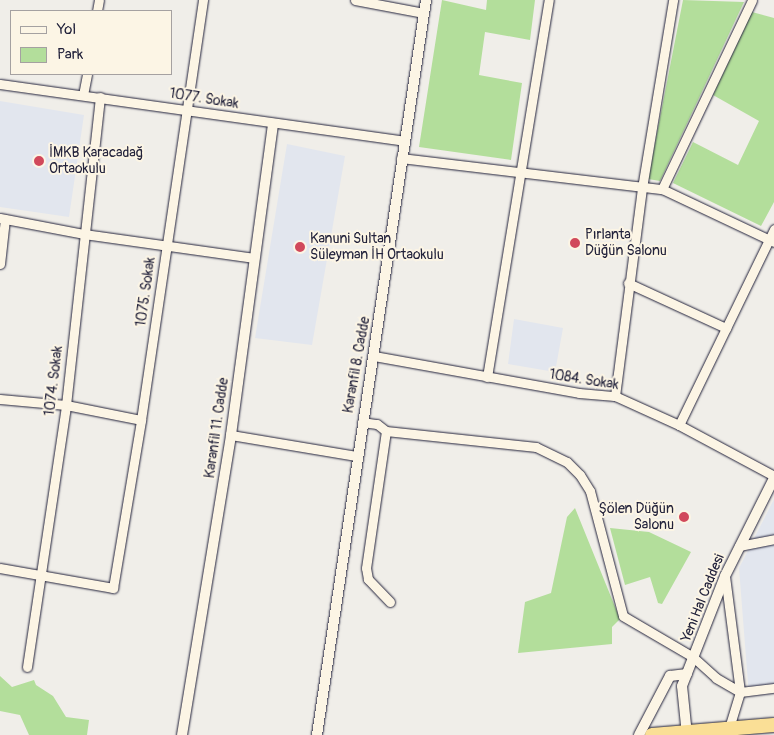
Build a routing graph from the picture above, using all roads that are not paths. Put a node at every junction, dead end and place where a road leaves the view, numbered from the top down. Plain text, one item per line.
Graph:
1 (203, 0) edge
2 (355, 0) edge
3 (426, 0) edge
4 (549, 0) edge
5 (673, 0) edge
6 (752, 0) edge
7 (424, 13) junction
8 (86, 75) edge
9 (0, 84) edge
10 (83, 95) junction
11 (100, 97) junction
12 (185, 109) junction
13 (274, 124) junction
14 (404, 142) junction
15 (401, 158) junction
16 (523, 171) junction
17 (642, 188) junction
18 (662, 189) junction
19 (3, 218) edge
20 (774, 229) edge
21 (84, 234) junction
22 (772, 241) edge
23 (167, 246) junction
24 (254, 258) junction
25 (0, 264) edge
26 (628, 283) junction
27 (726, 328) junction
28 (374, 356) junction
29 (487, 377) junction
30 (615, 396) junction
31 (0, 399) edge
32 (66, 405) junction
33 (142, 420) junction
34 (362, 422) junction
35 (679, 425) junction
36 (386, 431) junction
37 (231, 435) junction
38 (356, 456) junction
39 (774, 477) edge
40 (774, 539) edge
41 (739, 546) junction
42 (0, 568) edge
43 (40, 574) junction
44 (725, 576) junction
45 (390, 602) dead end
46 (693, 657) junction
47 (27, 667) dead end
48 (687, 674) junction
49 (774, 688) edge
50 (740, 692) junction
51 (774, 725) edge
52 (729, 732) edge
53 (687, 733) edge
54 (182, 735) edge
55 (318, 735) edge
56 (639, 735) edge
57 (652, 735) edge

1 - 12 street, 1075. Sokak
2 - 7 street
3 - 7 street, Karanfil 8. Cadde
4 - 16 street
5 - 17 street
6 - 18 street
7 - 14 street, Karanfil 8. Cadde
8 - 10 street
9 - 10 street, 1077. Sokak
10 - 11 street, 1077. Sokak
11 - 12 street, 1077. Sokak
11 - 21 street, 1074. Sokak
12 - 13 street, 1077. Sokak
12 - 23 street, 1075. Sokak
13 - 14 street, 1077. Sokak
13 - 24 street, Karanfil 11. Cadde
14 - 15 street, Karanfil 8. Cadde
15 - 16 street
15 - 28 street, Karanfil 8. Cadde
16 - 17 street
16 - 29 street
17 - 18 street
17 - 26 street
18 - 22 street
19 - 21 street
19 - 25 street
20 - 22 street
21 - 23 street
21 - 32 street, 1074. Sokak
22 - 27 street
23 - 24 street
23 - 33 street, 1075. Sokak
24 - 37 street, Karanfil 11. Cadde
26 - 27 street
26 - 30 street
27 - 35 street
28 - 29 street, 1084. Sokak
28 - 34 street, Karanfil 8. Cadde
29 - 30 street, 1084. Sokak
30 - 35 street, 1084. Sokak
31 - 32 street
32 - 33 street
32 - 43 street, 1074. Sokak
33 - 43 street, 1075. Sokak
34 - 36 street
34 - 38 street, Karanfil 8. Cadde
35 - 39 street, 1084. Sokak
36 - 45 street
36 - 46 street
37 - 38 street
37 - 54 street, Karanfil 11. Cadde
38 - 55 street, Karanfil 8. Cadde
39 - 41 street, Yeni Hal Caddesi
40 - 41 street
41 - 44 street, Yeni Hal Caddesi
42 - 43 street
43 - 47 street, 1074. Sokak
44 - 46 street, Yeni Hal Caddesi
44 - 50 street
46 - 48 street, Yeni Hal Caddesi
46 - 50 street
48 - 53 street, Yeni Hal Caddesi
48 - 56 street
49 - 50 street
50 - 52 street
51 - 52 highway
52 - 53 highway
53 - 57 highway

